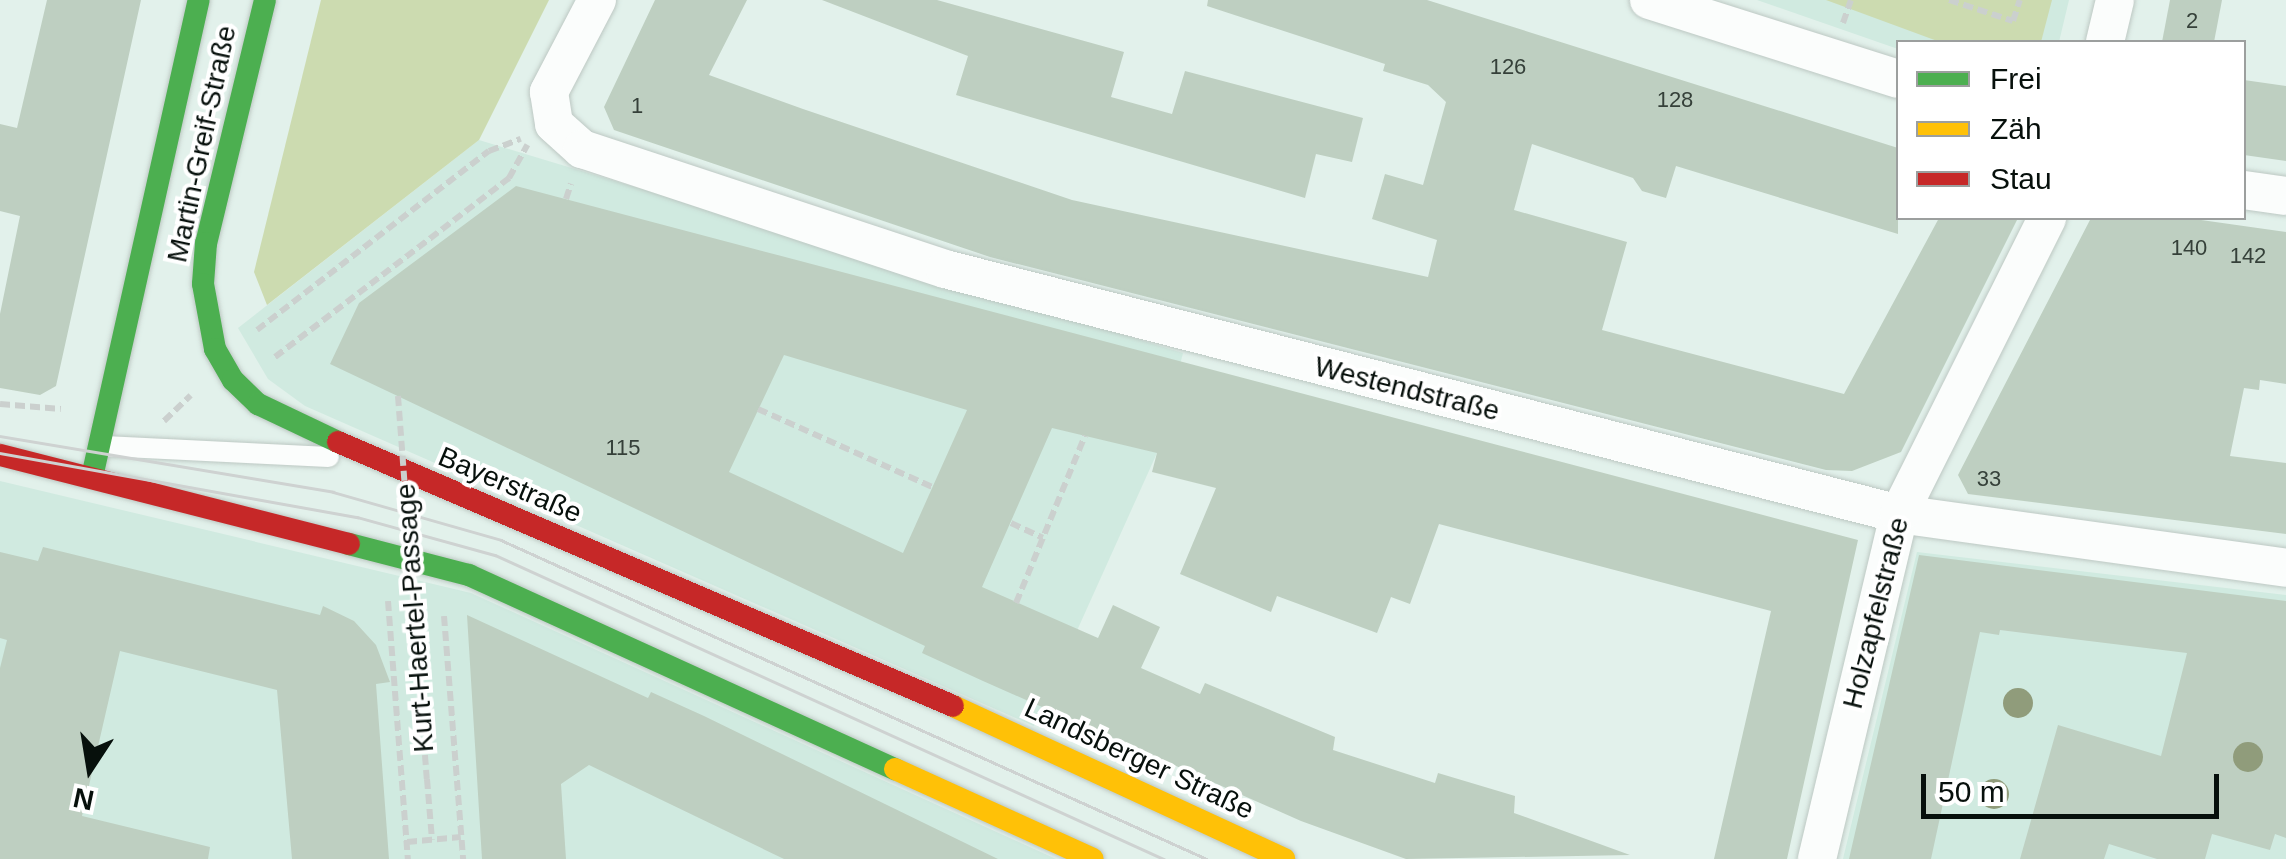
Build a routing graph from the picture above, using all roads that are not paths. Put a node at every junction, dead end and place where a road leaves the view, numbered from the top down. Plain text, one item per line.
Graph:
1 (200, 0) edge
2 (265, 0) edge
3 (597, 0) edge
4 (1650, 0) edge
5 (2115, 0) edge
6 (2106, 40) edge
7 (1896, 79) edge
8 (2246, 190) edge
9 (2286, 196) edge
10 (2046, 220) edge
11 (0, 442) edge
12 (99, 446) junction
13 (0, 455) edge
14 (366, 456) junction
15 (92, 477) junction
16 (1899, 514) junction
17 (2286, 568) edge
18 (968, 712) joint
19 (1253, 853) edge
20 (1092, 859) edge
21 (1284, 859) edge
22 (1817, 859) edge

1 - 12 main road, Martin-Greif-Straße
2 - 14 main road, Martin-Greif-Straße
3 - 16 street, Westendstraße
4 - 7 street
5 - 6 street
8 - 9 street
10 - 16 street, Holzapfelstraße
11 - 12 main road, Bayerstraße
12 - 14 lane, Bayerstraße
12 - 15 main road, Martin-Greif-Straße
13 - 15 main road
14 - 18 main road, Bayerstraße
15 - 20 main road
16 - 17 street, Westendstraße
16 - 22 street, Holzapfelstraße
18 - 19 main road, Landsberger Straße
19 - 21 main road, Landsberger Straße

